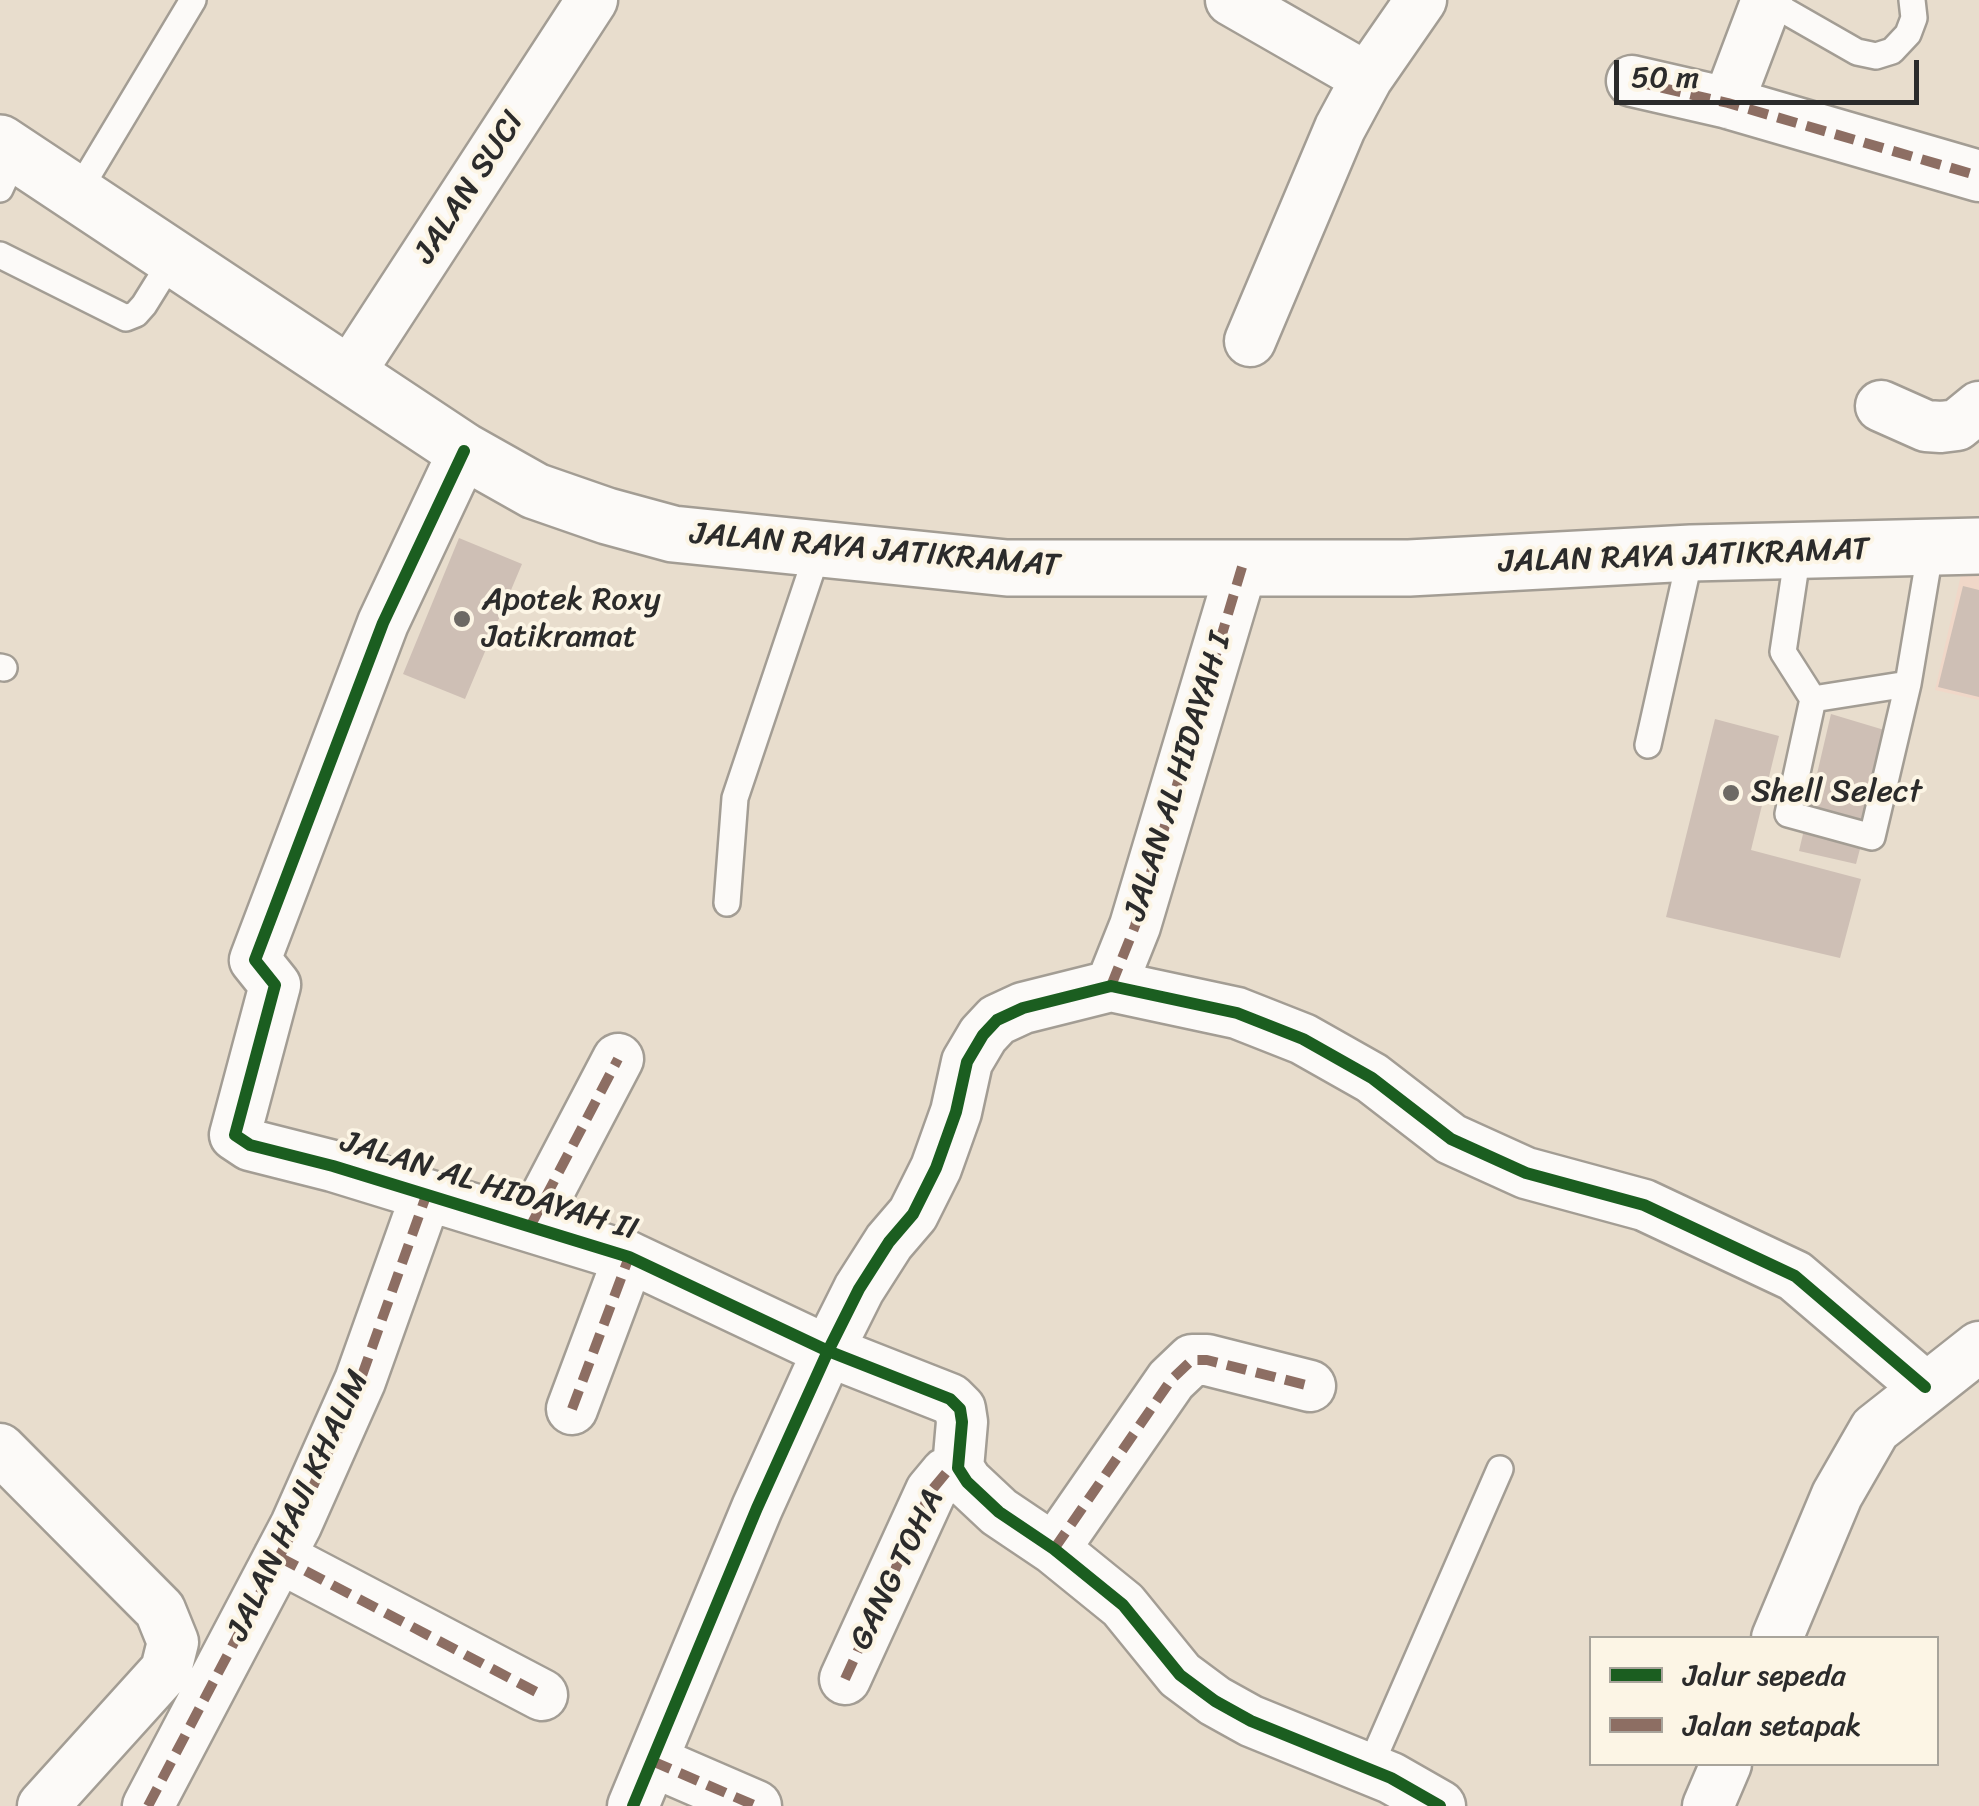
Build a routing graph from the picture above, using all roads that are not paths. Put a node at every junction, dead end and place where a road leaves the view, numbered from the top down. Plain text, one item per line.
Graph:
1 (193, 0) edge
2 (592, 0) edge
3 (1231, 0) edge
4 (1420, 0) edge
5 (1766, 0) edge
6 (1912, 0) edge
7 (1367, 78) junction
8 (1632, 81) dead end
9 (1728, 102) junction
10 (5, 162) edge
11 (1979, 176) edge
12 (76, 195) junction
13 (0, 254) edge
14 (172, 260) junction
15 (1250, 341) dead end
16 (348, 375) junction
17 (1881, 406) dead end
18 (1979, 407) edge
19 (464, 451) junction
20 (1955, 546) edge
21 (818, 551) junction
22 (1798, 552) junction
23 (1691, 553) junction
24 (1242, 567) junction
25 (1908, 684) junction
26 (1814, 699) junction
27 (1648, 746) dead end
28 (726, 904) dead end
29 (1111, 986) junction
30 (618, 1059) dead end
31 (426, 1196) junction
32 (531, 1225) junction
33 (629, 1257) junction
34 (1979, 1346) edge
35 (828, 1351) junction
36 (1310, 1386) dead end
37 (1925, 1387) junction
38 (572, 1408) dead end
39 (0, 1449) edge
40 (958, 1468) junction
41 (1500, 1469) dead end
42 (1054, 1550) junction
43 (279, 1557) junction
44 (1778, 1636) edge
45 (845, 1679) dead end
46 (542, 1695) dead end
47 (652, 1761) junction
48 (1725, 1766) edge
49 (1369, 1770) junction
50 (44, 1806) edge
51 (148, 1806) edge
52 (632, 1806) edge
53 (756, 1806) edge
54 (1440, 1806) edge
55 (1708, 1806) edge

1 - 12 lane
2 - 16 street, JALAN SUCI
3 - 7 street
4 - 7 street
5 - 6 lane
5 - 9 street
7 - 15 street
8 - 9 street
9 - 11 street
10 - 12 main road, JALAN RAYA JATIKRAMAT
12 - 14 main road, JALAN RAYA JATIKRAMAT
13 - 14 lane
14 - 16 main road, JALAN RAYA JATIKRAMAT
16 - 19 main road, JALAN RAYA JATIKRAMAT
17 - 18 street
19 - 21 main road, JALAN RAYA JATIKRAMAT
19 - 31 street, JALAN AL HIDAYAH II
20 - 22 main road, JALAN RAYA JATIKRAMAT
20 - 25 lane
21 - 24 main road, JALAN RAYA JATIKRAMAT
21 - 28 lane
22 - 23 main road, JALAN RAYA JATIKRAMAT
22 - 26 lane
23 - 24 main road, JALAN RAYA JATIKRAMAT
23 - 27 lane
24 - 29 street, JALAN AL HIDAYAH I
25 - 26 lane
25 - 26 lane
29 - 35 street
29 - 37 street
30 - 32 street
31 - 32 street, JALAN AL HIDAYAH II
31 - 43 street, JALAN HAJI KHALIM
32 - 33 street, JALAN AL HIDAYAH II
33 - 35 street, JALAN AL HIDAYAH II
33 - 38 street
34 - 37 street
35 - 40 street, JALAN AL HIDAYAH II
35 - 47 street
36 - 42 street
37 - 44 street
39 - 50 street
40 - 42 street
40 - 45 street, GANG TOHA
41 - 49 lane
42 - 49 street
43 - 46 street
43 - 51 street, JALAN HAJI KHALIM
47 - 52 street
47 - 53 street
48 - 55 street
49 - 54 street

